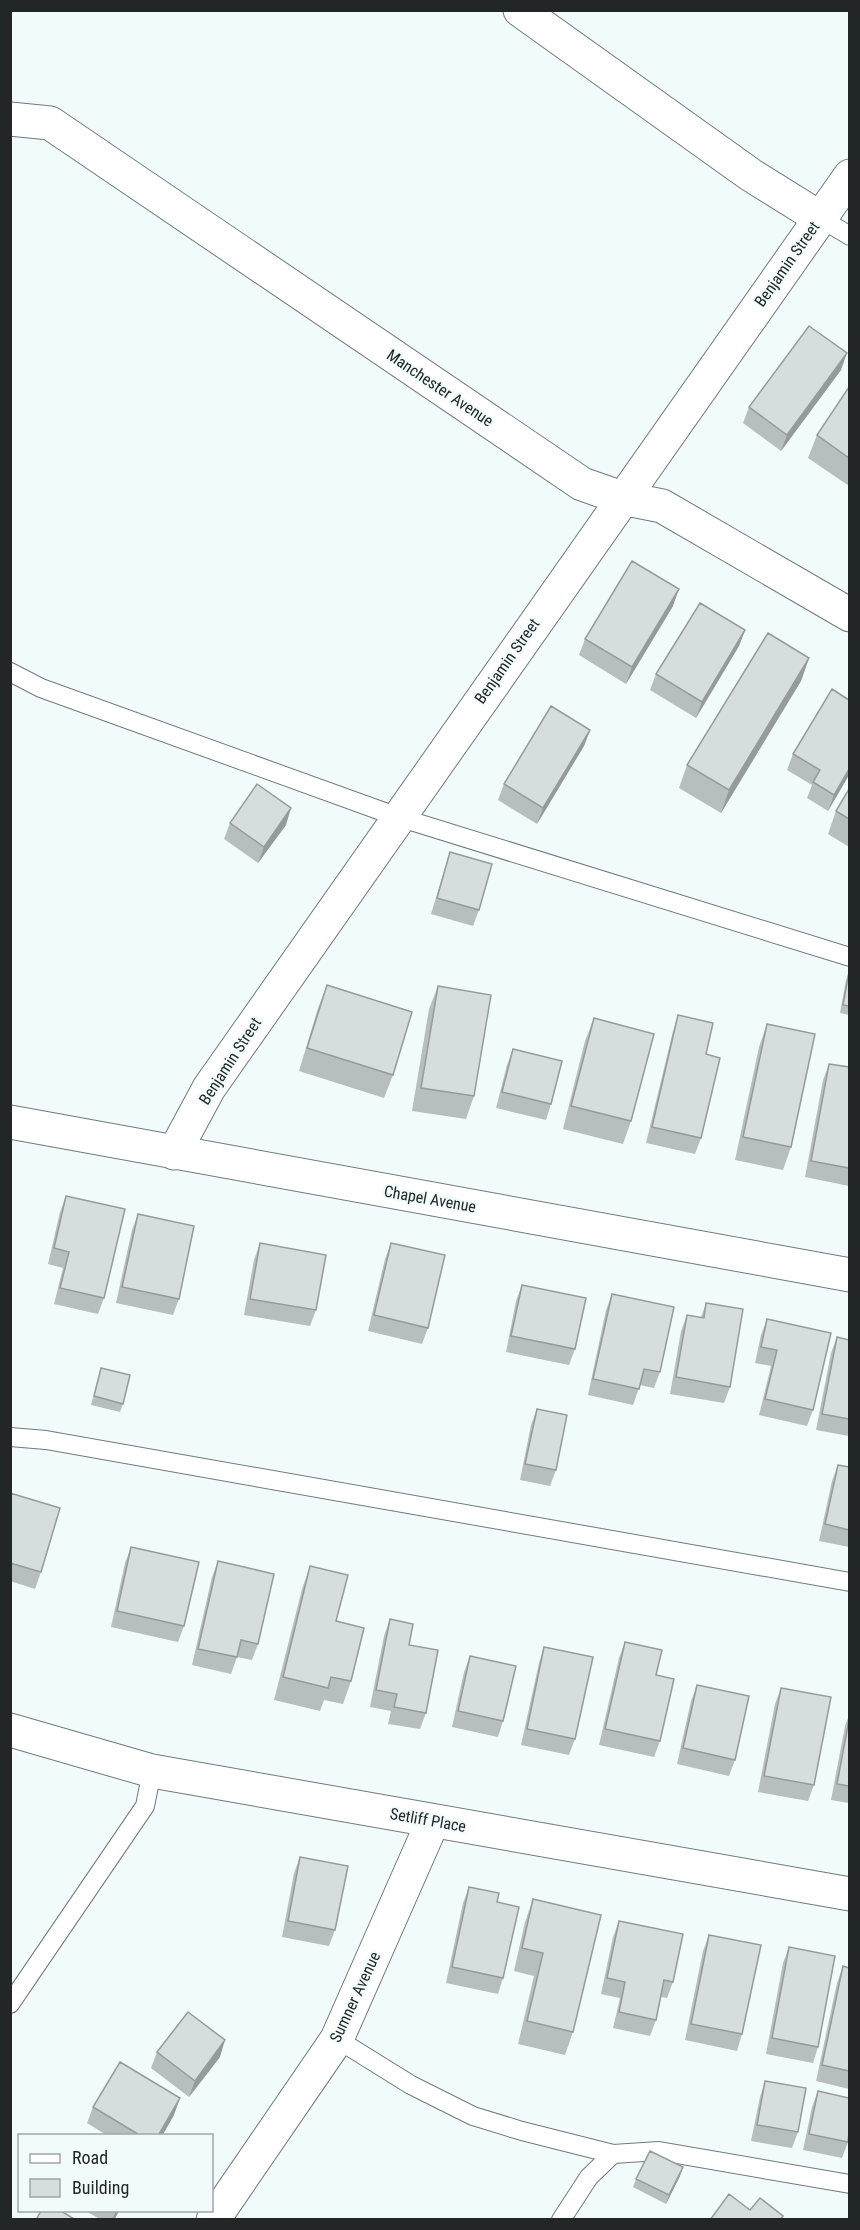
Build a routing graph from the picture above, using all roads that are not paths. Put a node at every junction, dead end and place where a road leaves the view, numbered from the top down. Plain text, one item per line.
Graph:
1 (520, 10) edge
2 (10, 119) edge
3 (849, 176) edge
4 (820, 218) junction
5 (849, 236) edge
6 (622, 498) junction
7 (849, 615) edge
8 (10, 672) edge
9 (398, 817) junction
10 (849, 957) edge
11 (10, 1122) edge
12 (174, 1153) junction
13 (849, 1275) edge
14 (10, 1437) edge
15 (849, 1582) edge
16 (10, 1730) edge
17 (152, 1771) junction
18 (433, 1821) junction
19 (849, 1894) edge
20 (10, 2004) edge
21 (337, 2039) junction
22 (613, 2154) junction
23 (849, 2184) edge
24 (213, 2220) edge
25 (561, 2220) edge

1 - 4 street
2 - 6 street, Manchester Avenue
3 - 4 street, Benjamin Street
4 - 5 lane
4 - 6 street, Benjamin Street
6 - 7 street, Manchester Avenue
6 - 9 street, Benjamin Street
8 - 9 lane
9 - 10 lane
9 - 12 street, Benjamin Street
11 - 12 street, Chapel Avenue
12 - 13 street, Chapel Avenue
14 - 15 lane
16 - 17 street, Setliff Place
17 - 18 street, Setliff Place
17 - 20 lane
18 - 19 street, Setliff Place
18 - 21 street, Sumner Avenue
21 - 22 lane
21 - 24 street, Sumner Avenue
22 - 23 lane
22 - 25 lane

